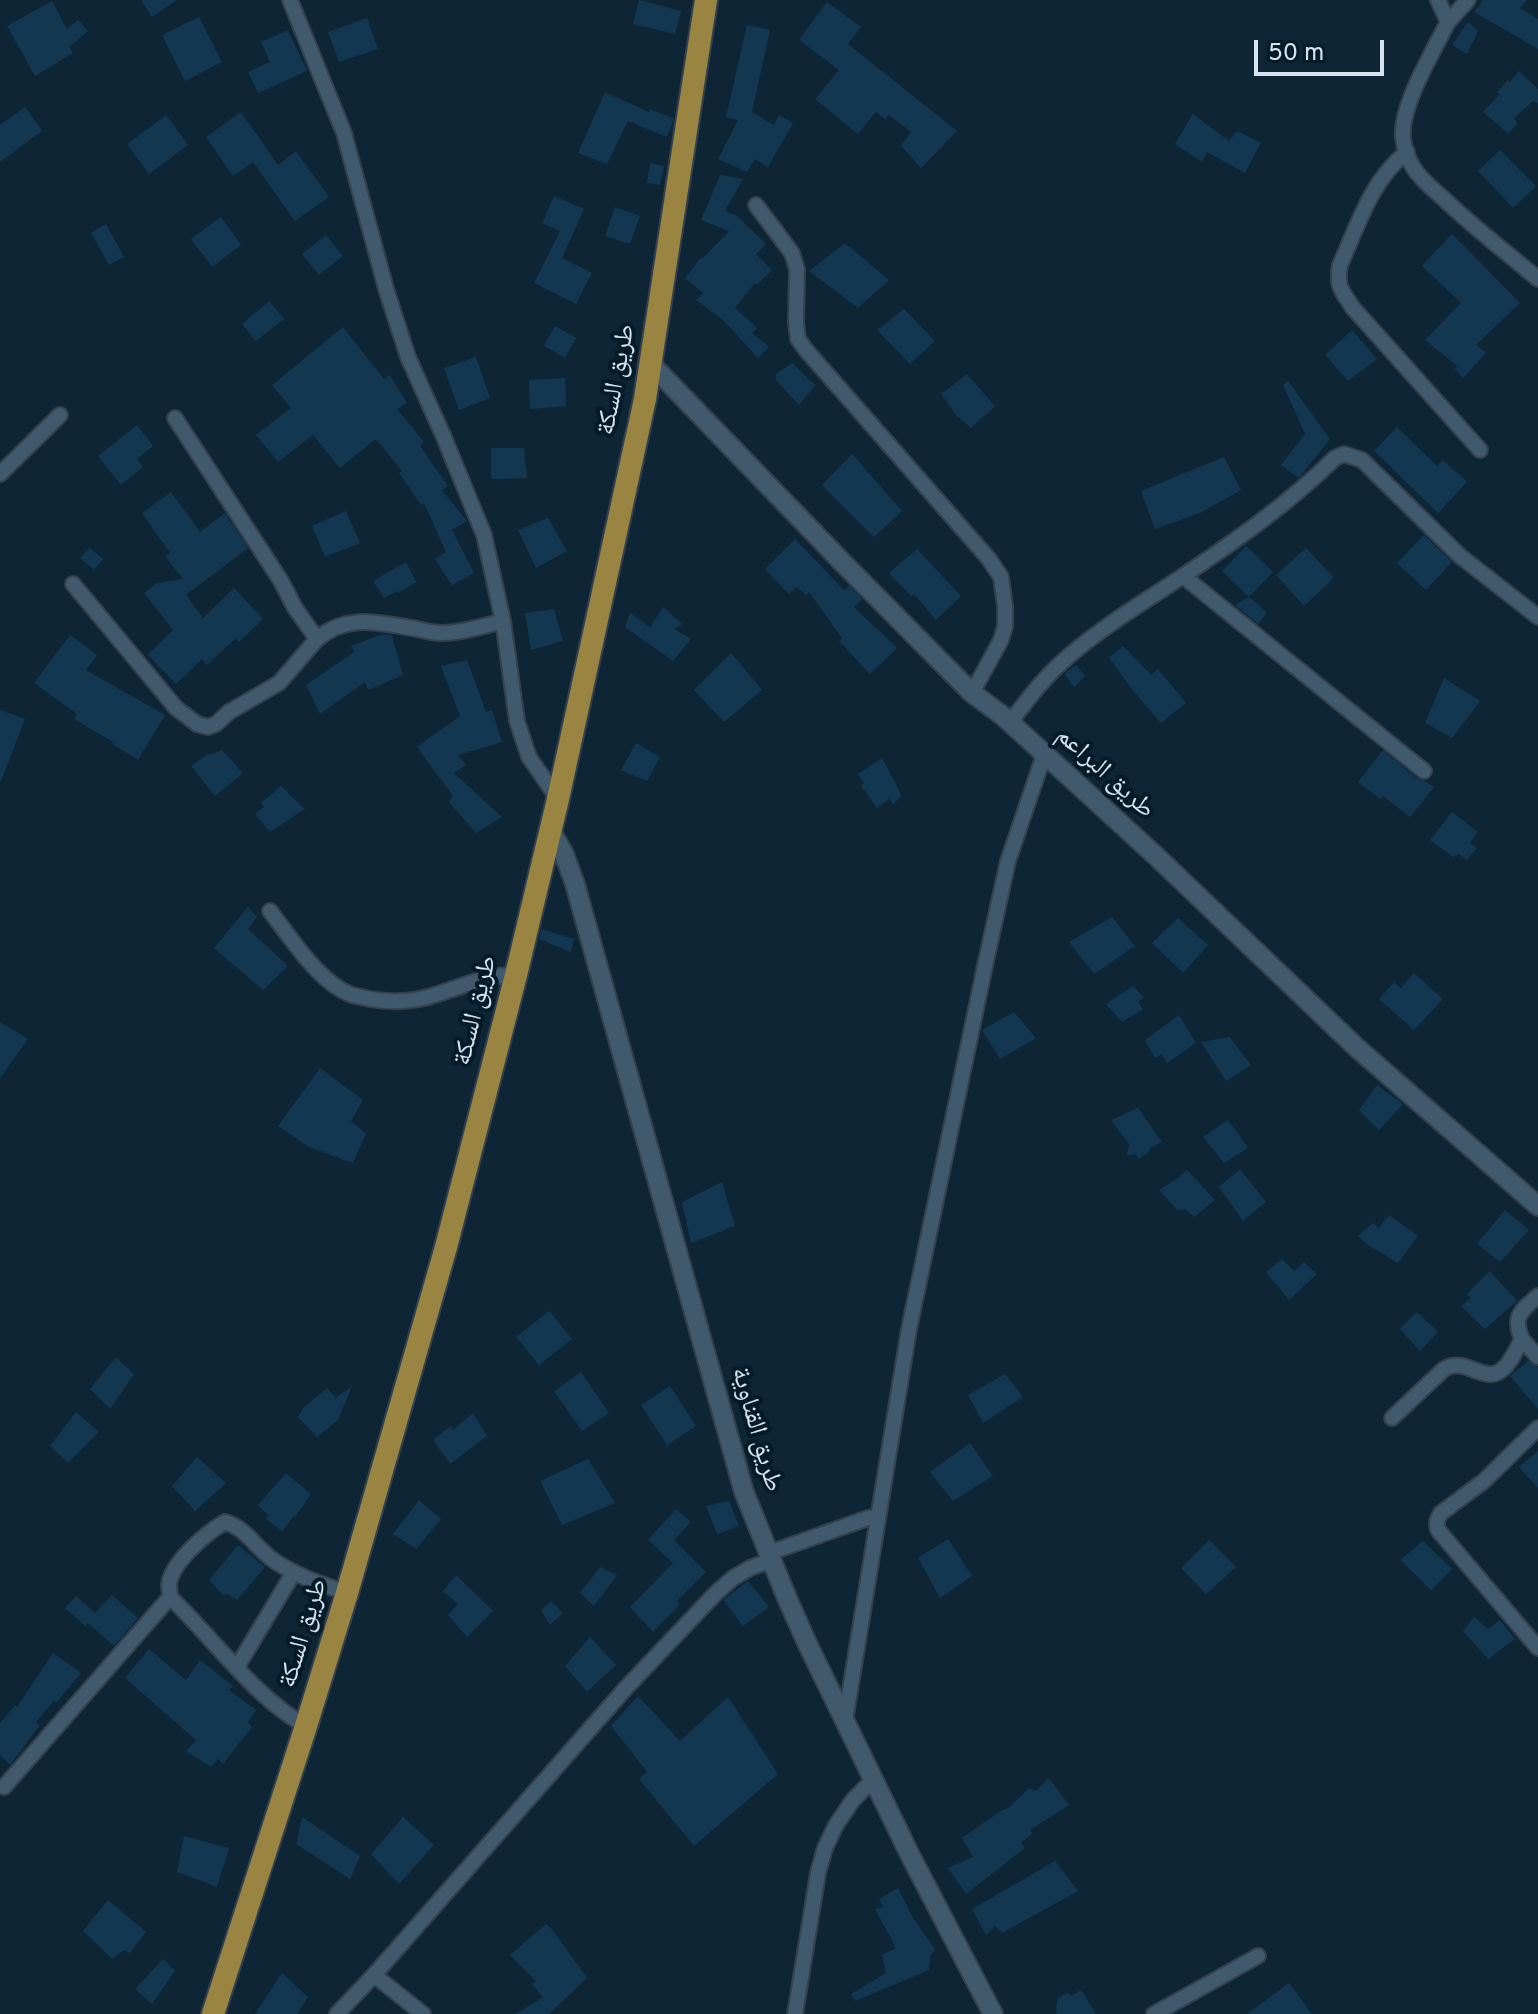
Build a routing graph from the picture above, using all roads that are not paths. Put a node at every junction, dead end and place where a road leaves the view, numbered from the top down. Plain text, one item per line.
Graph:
1 (290, 0) edge
2 (706, 0) edge
3 (1438, 0) edge
4 (1468, 0) edge
5 (1448, 22) junction
6 (1407, 152) junction
7 (756, 205) dead end
8 (1538, 279) edge
9 (651, 364) junction
10 (60, 415) dead end
11 (175, 418) dead end
12 (1480, 450) dead end
13 (0, 474) edge
14 (1183, 576) junction
15 (73, 584) dead end
16 (1538, 617) edge
17 (503, 621) junction
18 (317, 639) junction
19 (972, 693) junction
20 (1009, 724) junction
21 (1044, 755) junction
22 (1424, 771) dead end
23 (558, 799) junction
24 (550, 829) junction
25 (270, 911) dead end
26 (516, 975) junction
27 (1538, 1206) edge
28 (1538, 1296) edge
29 (1522, 1339) junction
30 (1538, 1357) edge
31 (1392, 1418) dead end
32 (1538, 1428) edge
33 (877, 1517) junction
34 (771, 1556) junction
35 (294, 1572) junction
36 (347, 1593) junction
37 (170, 1597) junction
38 (1538, 1648) edge
39 (237, 1667) junction
40 (845, 1722) junction
41 (306, 1726) junction
42 (873, 1780) junction
43 (4, 1787) dead end
44 (1258, 1956) dead end
45 (374, 1975) junction
46 (213, 2014) edge
47 (337, 2014) edge
48 (423, 2014) edge
49 (795, 2014) edge
50 (993, 2014) edge
51 (1154, 2014) edge

1 - 17 street
2 - 9 main road, طريق السكة
3 - 5 street
4 - 5 street
5 - 6 street
6 - 8 street
6 - 12 street
7 - 19 street
9 - 19 street, طريق البراعم
9 - 23 main road, طريق السكة
10 - 13 street
11 - 18 street
14 - 16 street
14 - 20 street
14 - 22 street
15 - 18 street
17 - 18 street
17 - 23 street
19 - 20 street, طريق البراعم
20 - 21 street, طريق البراعم
21 - 27 street, طريق البراعم
21 - 33 street
23 - 24 main road, طريق السكة
24 - 26 main road, طريق السكة
24 - 34 street, طريق القناوية
25 - 26 street
26 - 36 main road, طريق السكة
28 - 29 street
29 - 30 street
29 - 31 street
32 - 38 street
33 - 34 street
33 - 40 street
34 - 40 street, طريق القناوية
34 - 45 street
35 - 36 street
35 - 37 street
35 - 39 street
36 - 41 main road, طريق السكة
37 - 39 street
37 - 43 street
39 - 41 street
40 - 42 street, طريق القناوية
41 - 46 main road, طريق السكة
42 - 49 street
42 - 50 street, طريق القناوية
44 - 51 street
45 - 47 street
45 - 48 street

